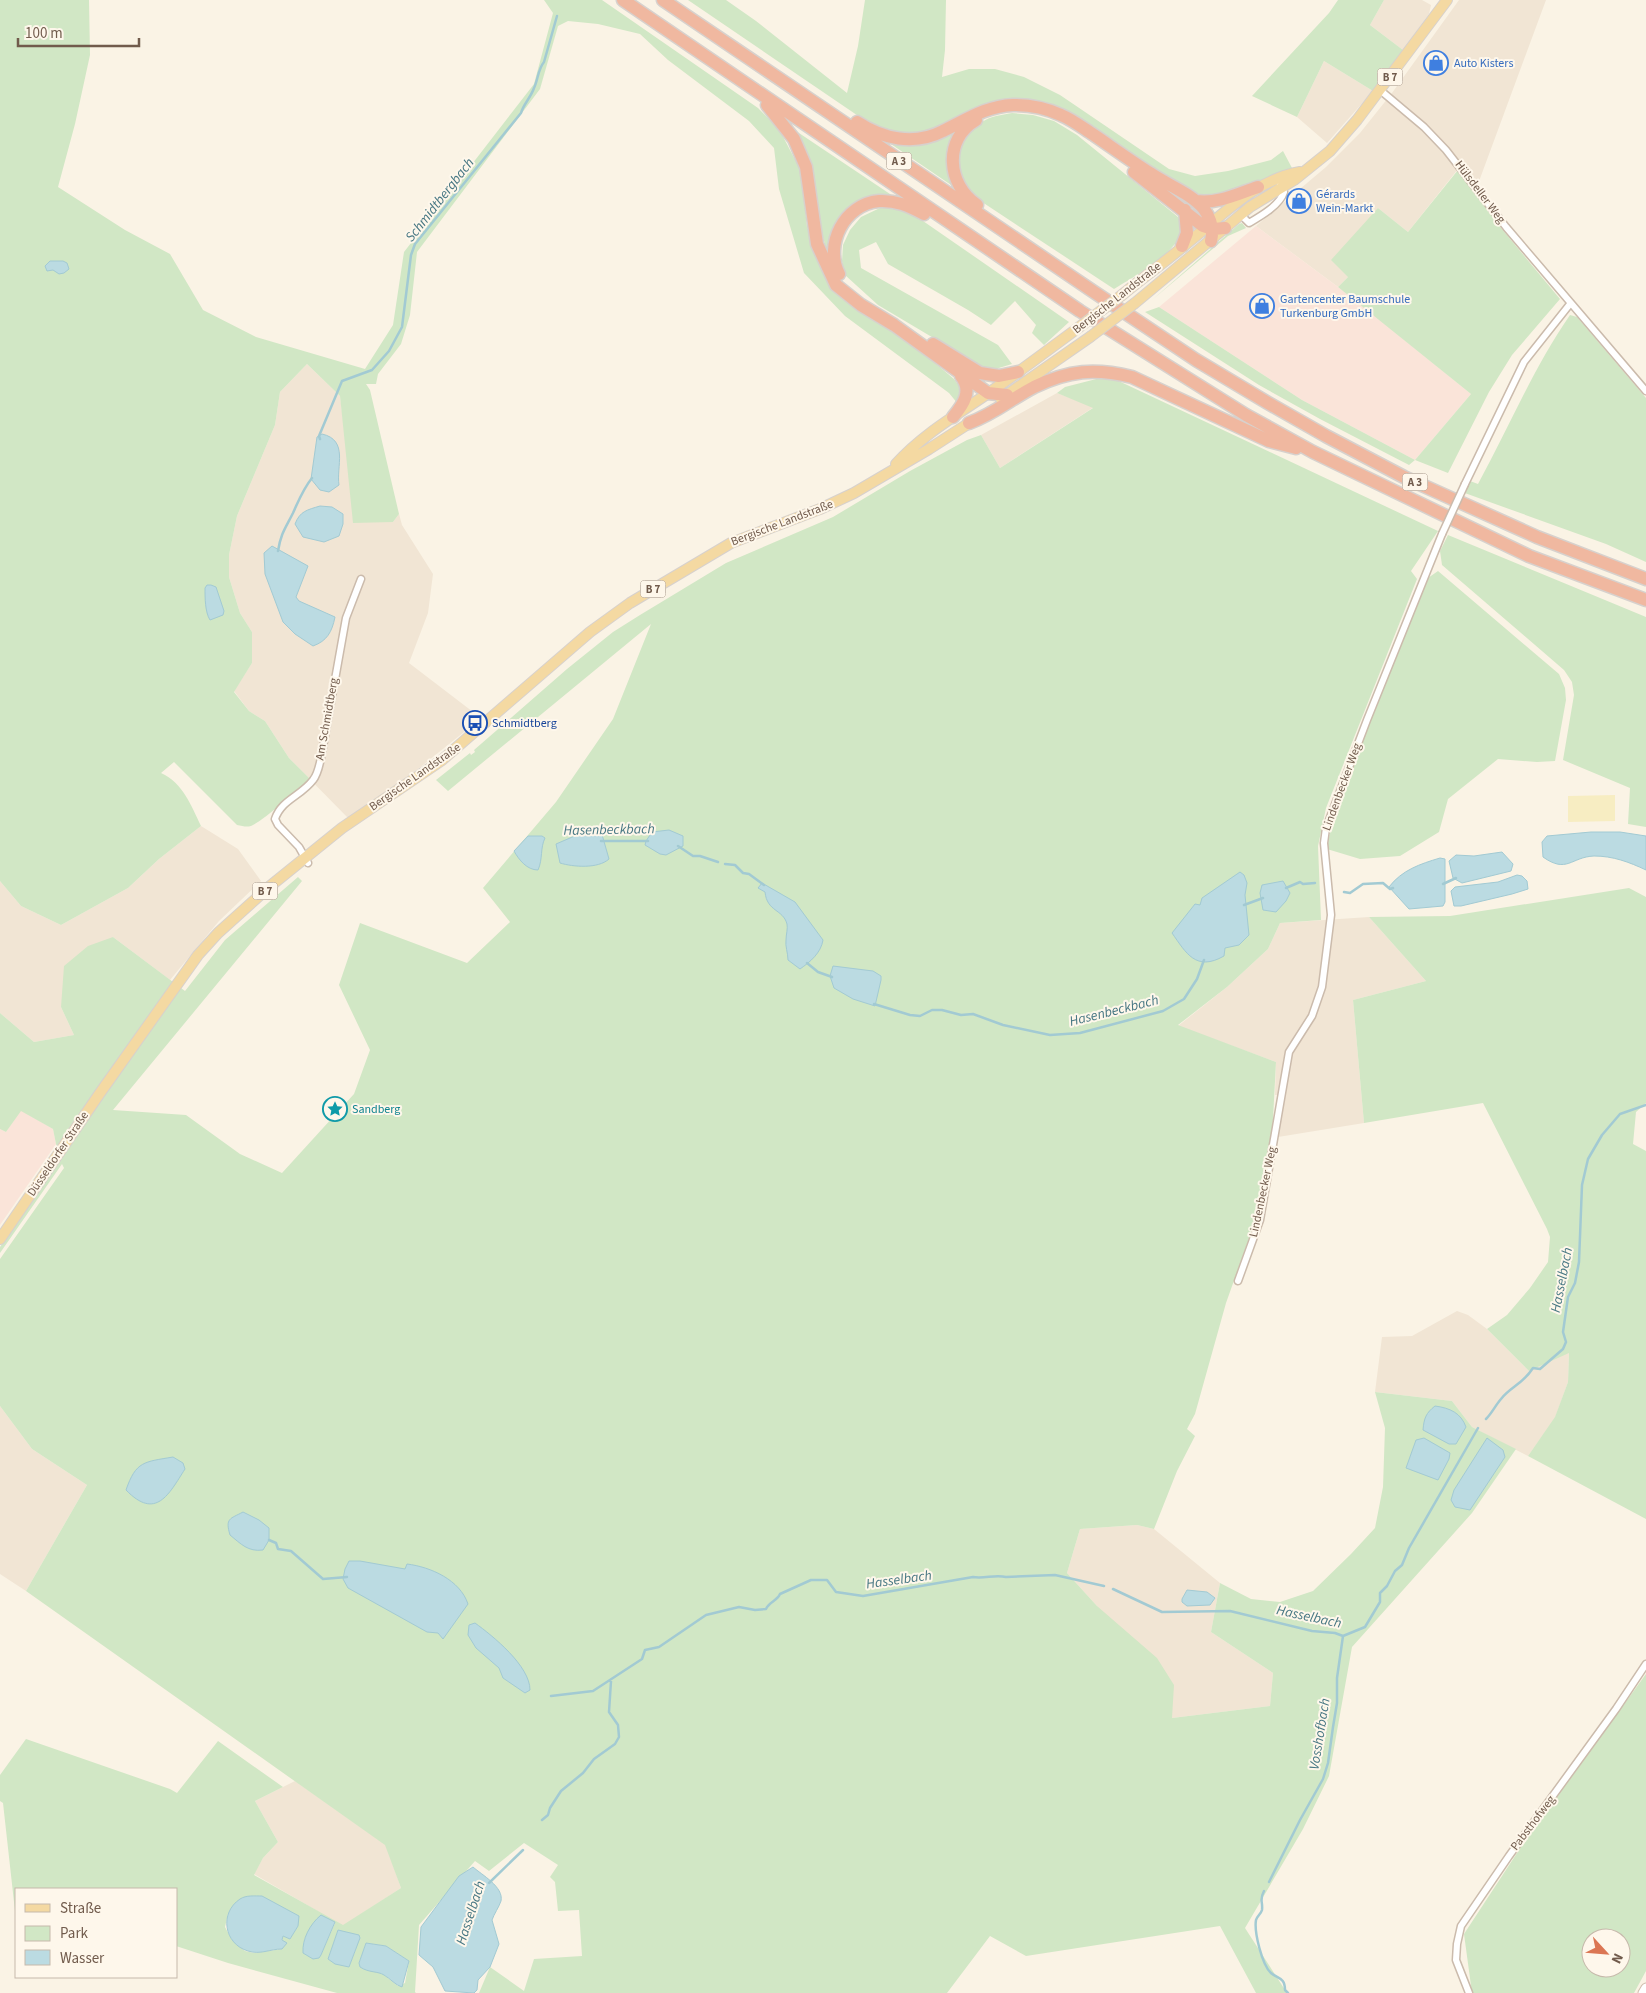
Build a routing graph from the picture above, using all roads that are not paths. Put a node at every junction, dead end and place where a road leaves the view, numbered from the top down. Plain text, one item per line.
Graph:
1 (623, 0) edge
2 (663, 0) edge
3 (1447, 0) edge
4 (1380, 90) junction
5 (756, 92) junction
6 (803, 96) junction
7 (1303, 171) junction
8 (1273, 181) junction
9 (1282, 188) junction
10 (1254, 190) junction
11 (1196, 201) junction
12 (1185, 210) junction
13 (1241, 215) junction
14 (994, 225) junction
15 (1213, 230) junction
16 (979, 243) junction
17 (1182, 246) junction
18 (1570, 304) junction
19 (958, 372) junction
20 (1018, 372) junction
21 (1646, 392) edge
22 (988, 394) junction
23 (1007, 395) junction
24 (953, 417) junction
25 (969, 423) junction
26 (1313, 452) junction
27 (890, 471) junction
28 (361, 579) dead end
29 (1646, 579) edge
30 (1646, 600) edge
31 (307, 860) junction
32 (117, 1069) joint
33 (0, 1239) edge
34 (1238, 1281) dead end
35 (1646, 1664) edge
36 (1646, 1988) edge
37 (1469, 1993) edge
38 (1643, 1993) edge

1 - 5 highway, A 3
2 - 6 highway, A 3
3 - 4 main road, Bergische Landstraße / B 7
4 - 7 main road, Bergische Landstraße / B 7
4 - 18 street, Hülsdeller Weg
5 - 16 highway, A 3
5 - 19 highway
6 - 11 highway
6 - 14 highway, A 3
7 - 8 main road, Bergische Landstraße / B 7
7 - 9 main road, Bergische Landstraße / B 7
8 - 9 street
8 - 10 main road, Bergische Landstraße / B 7
9 - 13 main road, Bergische Landstraße / B 7
10 - 11 highway
10 - 13 main road
10 - 15 main road, Bergische Landstraße / B 7
11 - 15 highway
12 - 14 highway
12 - 15 highway
12 - 17 highway
13 - 15 main road, Bergische Landstraße / B 7
14 - 29 highway, A 3
15 - 17 main road, Bergische Landstraße / B 7
15 - 23 main road, Bergische Landstraße / B 7, bridge
16 - 20 highway
16 - 26 highway, A 3
17 - 20 main road, Bergische Landstraße / B 7, bridge
18 - 21 street, Hülsdeller Weg
18 - 34 street, Lindenbecker Weg, bridge
19 - 22 highway
19 - 24 highway
20 - 22 main road, Bergische Landstraße / B 7
22 - 23 highway
22 - 24 main road, Bergische Landstraße / B 7
23 - 25 main road, Bergische Landstraße / B 7
24 - 27 main road, Bergische Landstraße / B 7
25 - 26 highway
25 - 27 main road, Bergische Landstraße / B 7
26 - 30 highway, A 3
27 - 31 main road, Bergische Landstraße / B 7
28 - 31 street, Am Schmidtberg
31 - 32 main road, Bergische Landstraße / B 7
32 - 33 main road, Düsseldorfer Straße / B 7
35 - 37 street, Pabsthofweg
36 - 38 main road

